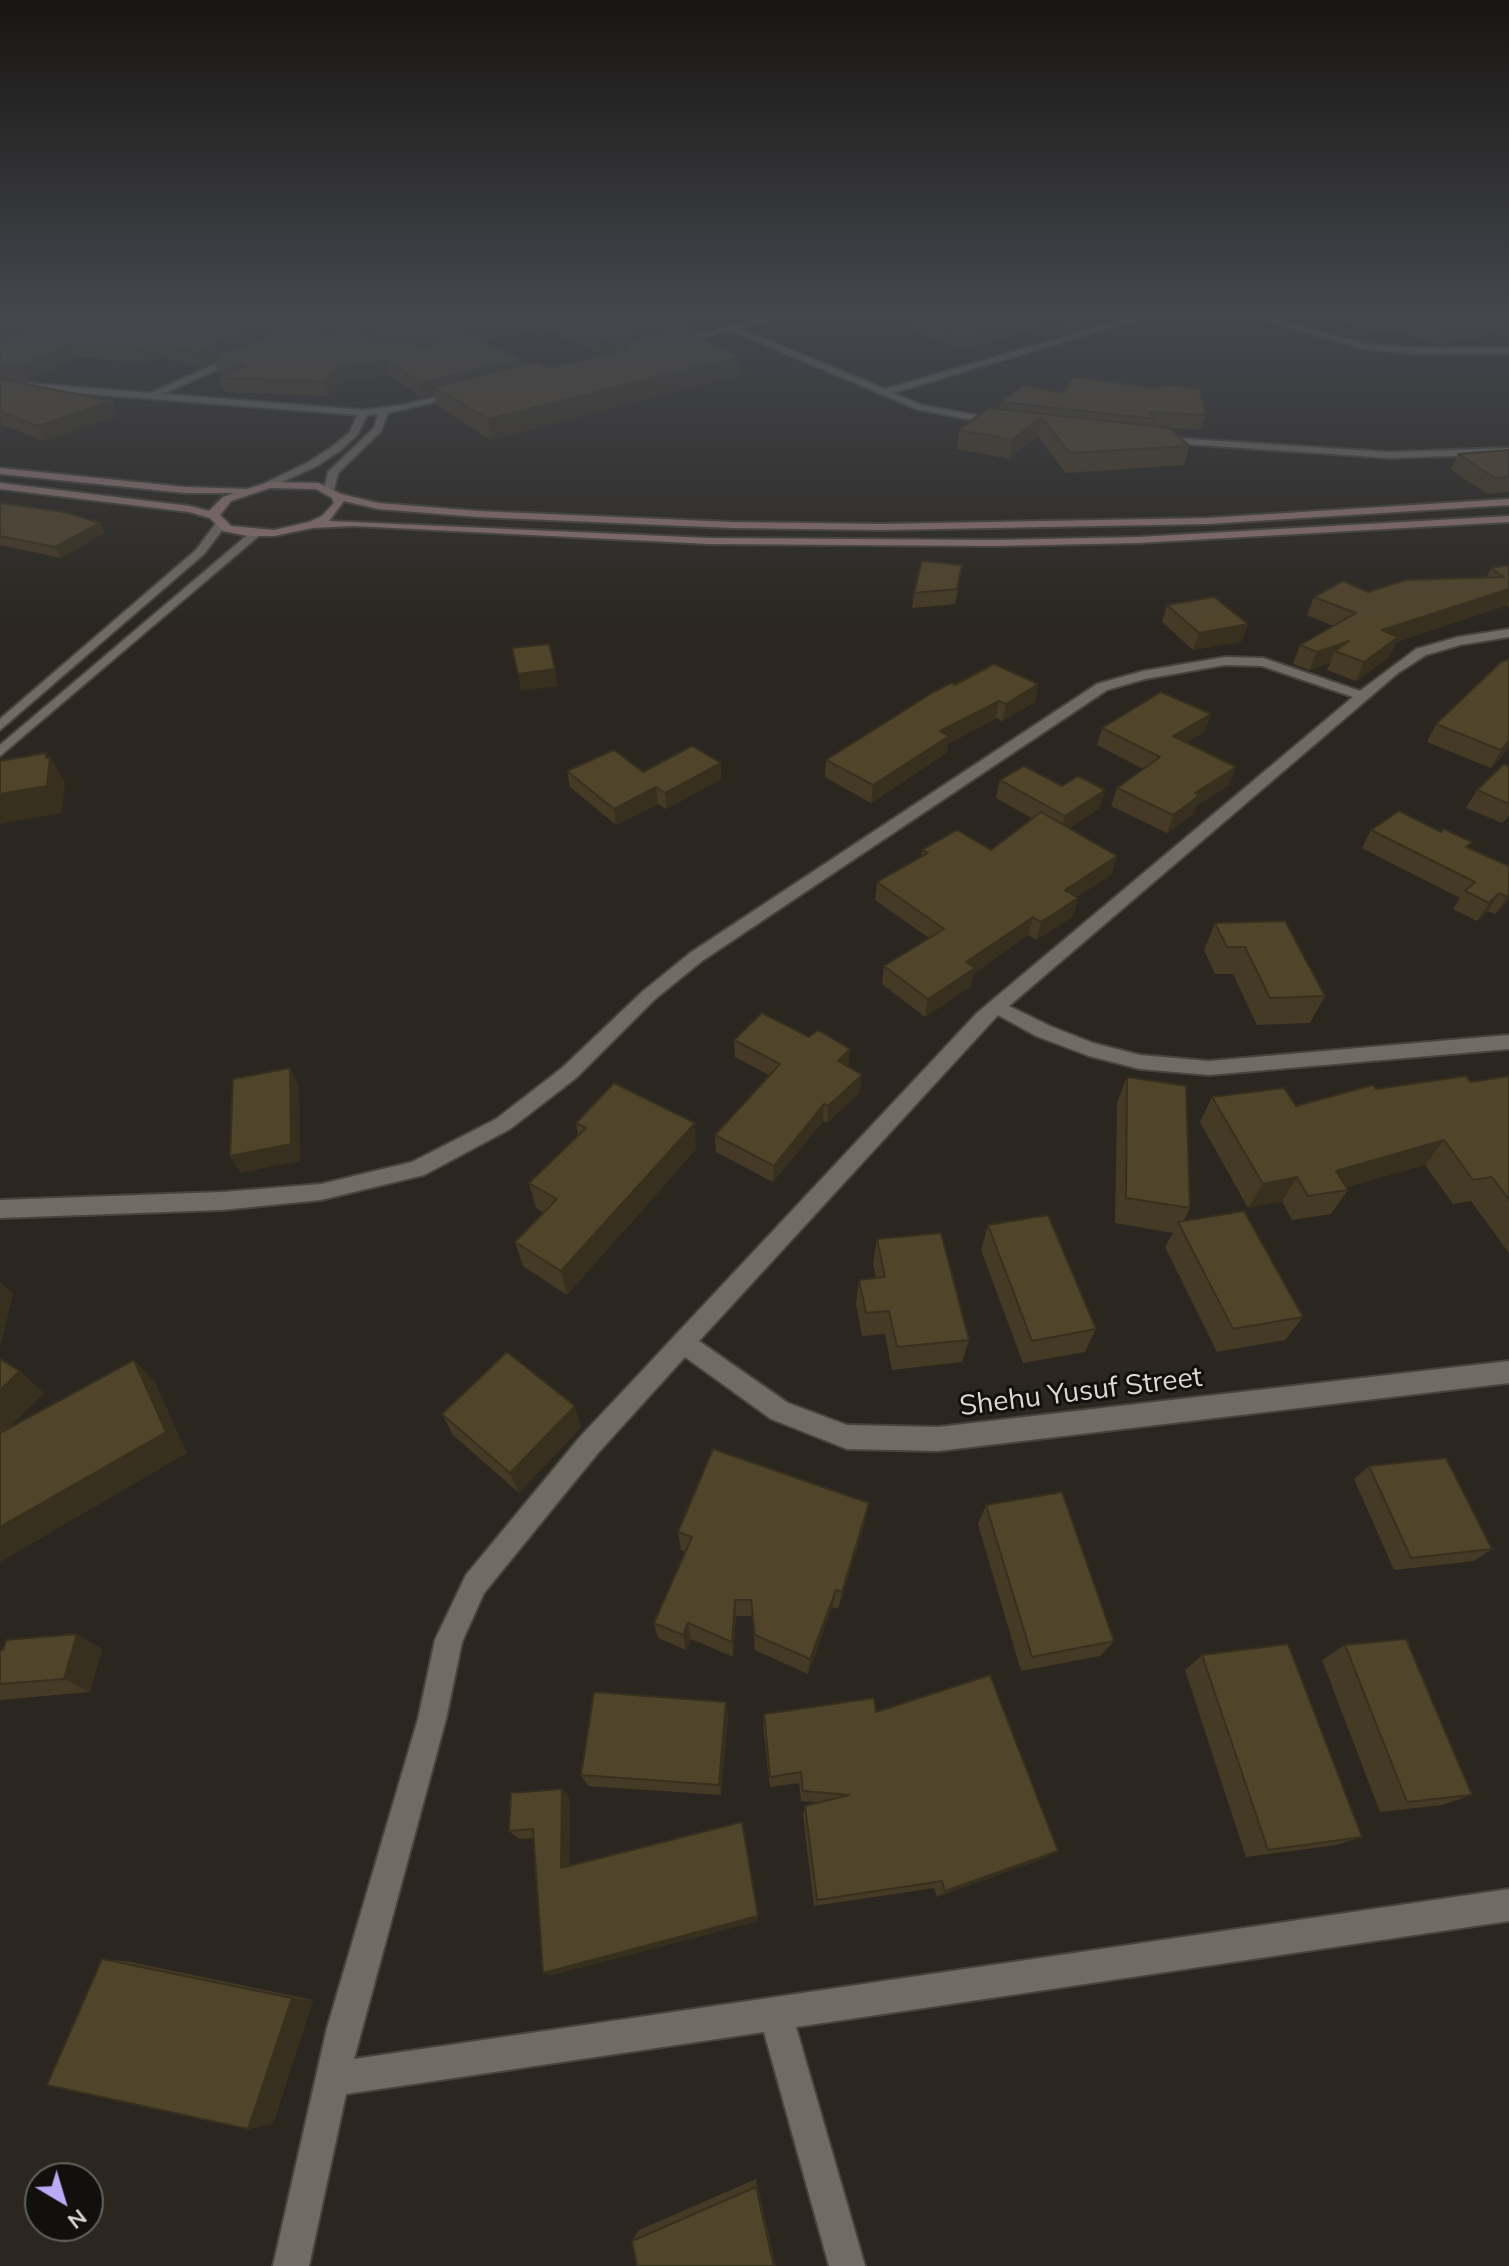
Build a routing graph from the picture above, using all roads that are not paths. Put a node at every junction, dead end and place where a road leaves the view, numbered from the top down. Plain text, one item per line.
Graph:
1 (360, 419) edge
2 (381, 419) edge
3 (978, 419) edge
4 (1009, 423) edge
5 (1148, 439) edge
6 (1509, 451) edge
7 (0, 471) edge
8 (269, 485) junction
9 (0, 486) edge
10 (250, 489) junction
11 (333, 493) junction
12 (1509, 502) edge
13 (1509, 519) edge
14 (217, 521) junction
15 (312, 525) junction
16 (255, 534) junction
17 (1509, 633) edge
18 (1363, 696) junction
19 (0, 726) edge
20 (0, 752) edge
21 (997, 1007) junction
22 (1509, 1042) edge
23 (0, 1209) edge
24 (683, 1343) junction
25 (1509, 1372) edge
26 (1509, 1905) edge
27 (776, 2014) junction
28 (332, 2079) junction
29 (291, 2266) edge
30 (847, 2266) edge

1 - 8 street
2 - 11 street
3 - 4 street
5 - 6 street
7 - 10 main road
8 - 10 main road
8 - 11 main road
9 - 14 main road
10 - 14 main road
11 - 12 main road
11 - 15 main road
13 - 15 main road
14 - 16 main road
14 - 19 street
15 - 16 main road
16 - 20 street
17 - 18 street
18 - 21 street
18 - 23 street
21 - 22 street
21 - 24 street
24 - 25 street, Shehu Yusuf Street
24 - 28 street
26 - 27 street
27 - 28 street
27 - 30 street
28 - 29 street

